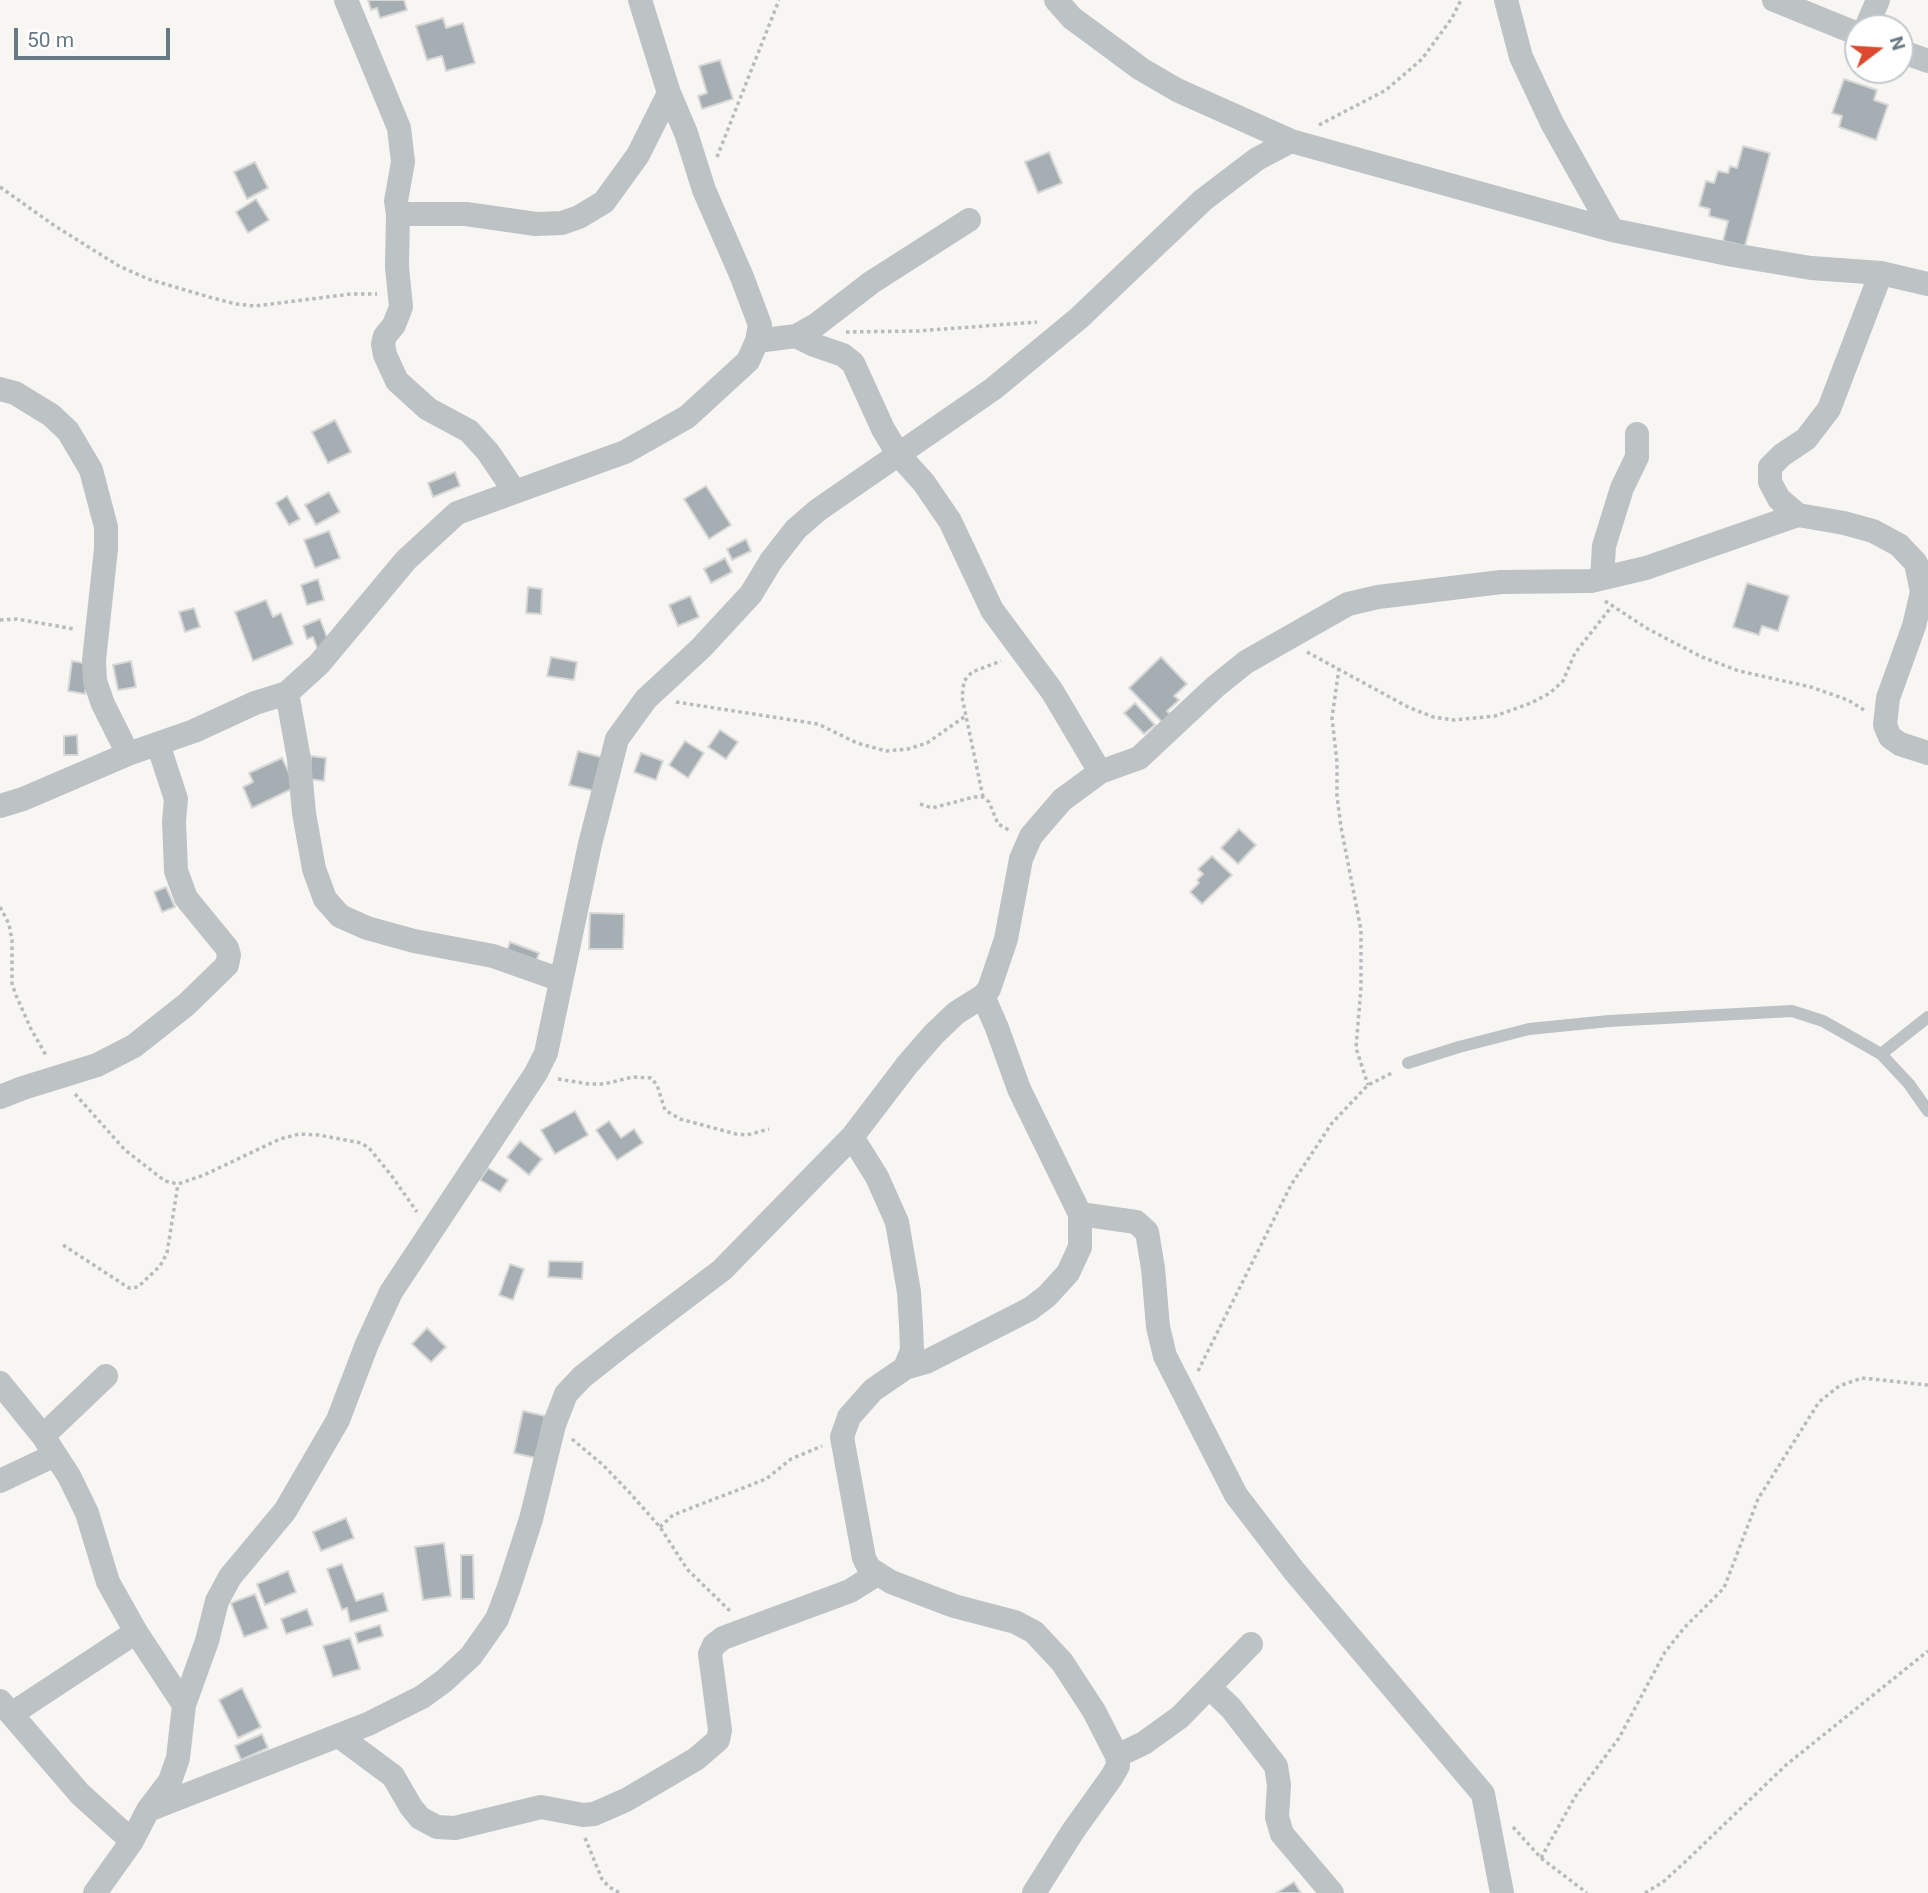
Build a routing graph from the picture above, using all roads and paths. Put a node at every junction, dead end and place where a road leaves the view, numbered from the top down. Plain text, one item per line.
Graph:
1 (346, 0) edge
2 (640, 0) edge
3 (779, 0) edge
4 (1056, 0) edge
5 (1461, 0) edge
6 (1506, 0) edge
7 (1774, 0) edge
8 (1844, 28) edge
9 (669, 93) junction
10 (1291, 141) junction
11 (0, 187) edge
12 (704, 190) junction
13 (398, 214) junction
14 (969, 220) dead end
15 (1612, 230) junction
16 (1928, 263) edge
17 (1887, 275) junction
18 (1928, 284) edge
19 (400, 295) junction
20 (1041, 322) dead end
21 (806, 331) junction
22 (758, 341) junction
23 (0, 389) edge
24 (1637, 435) dead end
25 (898, 454) junction
26 (515, 492) junction
27 (1798, 515) junction
28 (1602, 578) junction
29 (1574, 582) junction
30 (1925, 591) edge
31 (1612, 606) junction
32 (0, 620) edge
33 (96, 633) junction
34 (1285, 641) junction
35 (1023, 654) junction
36 (1339, 668) junction
37 (287, 693) junction
38 (646, 699) junction
39 (967, 715) junction
40 (1885, 725) junction
41 (158, 744) junction
42 (1928, 752) edge
43 (128, 754) junction
44 (1100, 772) junction
45 (983, 797) junction
46 (920, 804) dead end
47 (0, 806) edge
48 (1031, 835) junction
49 (0, 907) edge
50 (561, 980) junction
51 (983, 996) junction
52 (1928, 1017) edge
53 (1881, 1054) junction
54 (1408, 1063) joint
55 (536, 1073) junction
56 (63, 1077) junction
57 (1368, 1086) junction
58 (0, 1097) edge
59 (1928, 1111) edge
60 (769, 1129) dead end
61 (852, 1137) junction
62 (178, 1184) junction
63 (1080, 1214) junction
64 (431, 1230) junction
65 (63, 1245) dead end
66 (905, 1367) junction
67 (106, 1376) dead end
68 (0, 1383) edge
69 (1928, 1385) edge
70 (1186, 1394) junction
71 (554, 1425) junction
72 (842, 1437) junction
73 (49, 1446) junction
74 (0, 1481) edge
75 (660, 1527) junction
76 (877, 1574) junction
77 (753, 1626) junction
78 (136, 1632) junction
79 (1251, 1644) dead end
80 (1928, 1651) edge
81 (1209, 1687) junction
82 (184, 1705) junction
83 (7, 1707) edge
84 (339, 1736) junction
85 (1117, 1756) junction
86 (148, 1810) junction
87 (583, 1815) junction
88 (1508, 1821) dead end
89 (132, 1841) junction
90 (1541, 1857) junction
91 (95, 1893) edge
92 (620, 1893) edge
93 (1034, 1893) edge
94 (1332, 1893) edge
95 (1502, 1893) edge
96 (1587, 1893) edge
97 (1645, 1893) edge

1 - 13 street
2 - 9 street
3 - 12 path
4 - 10 street
5 - 10 path
6 - 15 street
7 - 8 street
9 - 12 street
9 - 13 street
10 - 15 street
10 - 25 street
11 - 19 path
12 - 22 street
13 - 19 street
14 - 21 street
15 - 17 street
16 - 17 street
17 - 18 street
17 - 27 street
19 - 26 street
20 - 21 path
21 - 22 street
21 - 25 street
22 - 26 street
23 - 33 street
24 - 28 street
25 - 35 street
25 - 38 street
26 - 37 street
27 - 28 street
27 - 30 street
28 - 29 street
29 - 31 path
29 - 34 street
30 - 40 street
31 - 36 path
31 - 40 path
32 - 33 path
33 - 43 street
34 - 36 path
34 - 44 street
35 - 39 path
35 - 44 street
36 - 57 path
37 - 41 street
37 - 50 street
38 - 39 path
38 - 50 street
39 - 45 path
40 - 42 street
41 - 43 street
41 - 56 street
43 - 47 street
44 - 48 street
45 - 46 path
45 - 48 path
48 - 51 street
49 - 56 path
50 - 55 street
51 - 61 street
51 - 63 street
52 - 53 lane
53 - 54 lane
53 - 59 lane
54 - 57 path
55 - 60 path
55 - 64 street
56 - 58 street
56 - 62 path
57 - 70 path
61 - 66 street
61 - 71 street
62 - 64 path
62 - 65 path
63 - 66 street
63 - 70 street
64 - 82 street
66 - 72 street
67 - 73 street
68 - 73 street
69 - 90 path
70 - 95 street
71 - 75 path
71 - 84 street
72 - 75 path
72 - 76 street
73 - 74 street
73 - 78 street
75 - 77 path
76 - 77 street
76 - 85 street
77 - 87 street
78 - 82 street
78 - 83 street
79 - 81 street
80 - 97 path
81 - 85 street
81 - 94 street
82 - 86 street
83 - 89 street
84 - 86 street
84 - 87 street
85 - 93 street
86 - 89 street
87 - 92 path
88 - 90 path
89 - 91 street
90 - 96 path

